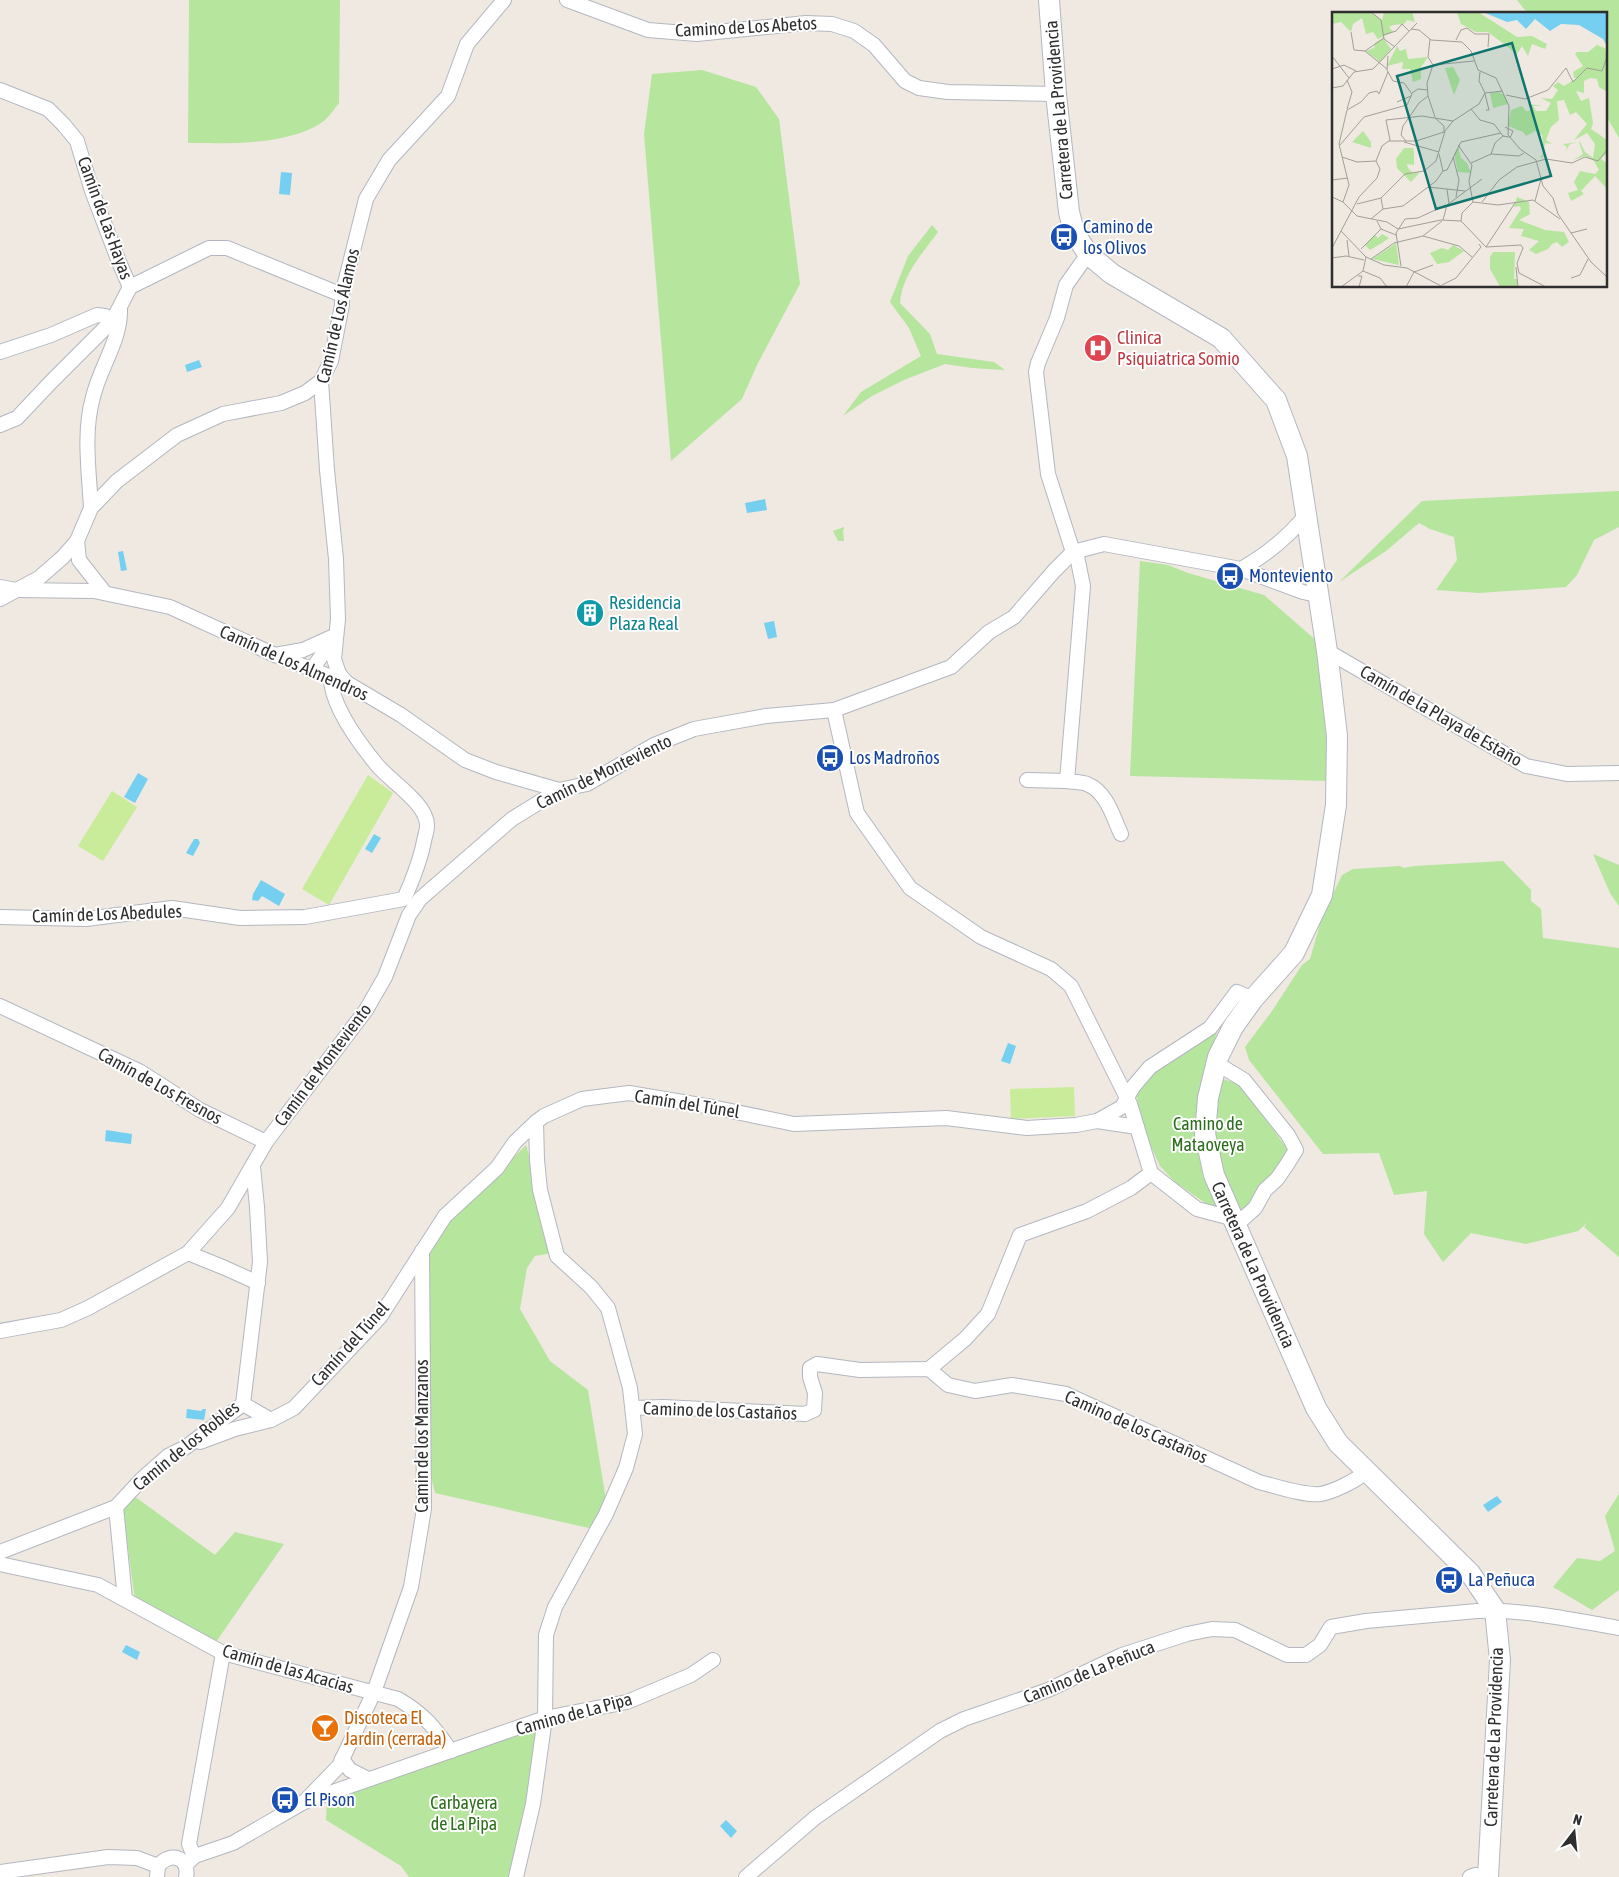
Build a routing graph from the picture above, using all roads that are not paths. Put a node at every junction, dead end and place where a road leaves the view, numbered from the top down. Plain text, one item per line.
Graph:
1 (504, 0) edge
2 (567, 0) edge
3 (1049, 0) edge
4 (0, 90) edge
5 (1056, 94) junction
6 (1088, 254) junction
7 (130, 287) junction
8 (342, 295) junction
9 (116, 313) junction
10 (0, 352) edge
11 (321, 381) junction
12 (0, 426) edge
13 (91, 508) junction
14 (1306, 515) junction
15 (77, 540) junction
16 (1074, 551) junction
17 (1242, 569) junction
18 (0, 587) edge
19 (16, 590) junction
20 (105, 593) junction
21 (1317, 594) junction
22 (0, 599) edge
23 (336, 635) junction
24 (1327, 651) junction
25 (275, 655) junction
26 (311, 670) junction
27 (331, 678) junction
28 (347, 683) junction
29 (834, 710) junction
30 (1619, 773) edge
31 (1027, 780) dead end
32 (1067, 781) junction
33 (559, 790) junction
34 (1120, 834) dead end
35 (0, 917) edge
36 (1252, 999) junction
37 (0, 1006) edge
38 (1216, 1063) junction
39 (1128, 1099) junction
40 (1097, 1121) junction
41 (536, 1122) junction
42 (1137, 1127) junction
43 (266, 1142) junction
44 (252, 1166) junction
45 (1151, 1173) junction
46 (1233, 1222) junction
47 (422, 1250) junction
48 (188, 1253) junction
49 (258, 1283) junction
50 (0, 1331) edge
51 (930, 1370) junction
52 (243, 1404) junction
53 (633, 1408) junction
54 (271, 1420) junction
55 (186, 1447) junction
56 (1366, 1472) junction
57 (116, 1507) junction
58 (0, 1552) edge
59 (0, 1564) edge
60 (125, 1599) junction
61 (1495, 1610) junction
62 (1619, 1628) edge
63 (223, 1653) junction
64 (713, 1660) dead end
65 (374, 1692) junction
66 (545, 1718) junction
67 (451, 1751) junction
68 (342, 1759) junction
69 (368, 1779) junction
70 (304, 1802) junction
71 (188, 1866) edge
72 (158, 1871) edge
73 (0, 1872) edge
74 (516, 1877) edge
75 (746, 1877) edge
76 (1482, 1877) edge

1 - 8 street, Camín de Los Álamos
2 - 5 street, Camino de Los Abetos
3 - 5 street, Carretera de La Providencia
4 - 7 street, Camín de Las Hayas
5 - 6 street, Carretera de La Providencia
6 - 14 street, Carretera de La Providencia
6 - 16 street
7 - 8 street
7 - 9 street, Camín de Las Hayas
8 - 11 street, Camín de Los Álamos
9 - 10 street
9 - 12 street, Camín de Las Hayas
9 - 13 street
11 - 13 street
11 - 23 street, Camín de Los Álamos
13 - 15 street
14 - 17 street
14 - 21 street, Carretera de La Providencia
15 - 19 street
15 - 20 street
16 - 17 street, Camín de Monteviento
16 - 29 street, Camín de Monteviento
16 - 32 street
17 - 21 street, Camín de Monteviento
18 - 19 street, Camín de Los Almendros
19 - 20 street, Camín de Los Almendros
19 - 22 street
20 - 25 street, Camín de Los Almendros
21 - 24 street, Carretera de La Providencia
23 - 25 street
23 - 26 street
23 - 28 street, Camín de Los Álamos
24 - 30 street, Camín de la Playa de Estaño
24 - 36 street, Carretera de La Providencia
25 - 26 street, Camín de Los Almendros
26 - 27 street, Camín de Los Almendros
27 - 28 street, Camín de Los Almendros
27 - 35 street, Camín de Los Abedules
28 - 33 street, Camín de Los Almendros
29 - 33 street, Camín de Monteviento
29 - 39 street
31 - 32 street
32 - 34 street
33 - 43 street, Camín de Monteviento
36 - 38 street, Carretera de La Providencia
36 - 39 street
37 - 43 street, Camín de Los Fresnos
38 - 46 street, Carretera de La Providencia
38 - 46 street
39 - 40 street
39 - 42 street
40 - 41 street, Camín del Túnel
40 - 42 street
41 - 47 street, Camín del Túnel
41 - 53 street
42 - 45 street
43 - 44 street, Camín de Monteviento
44 - 48 street, Camín de Monteviento
44 - 49 street, Camín de los Robles
45 - 46 street
45 - 51 street
46 - 56 street, Carretera de La Providencia
47 - 54 street, Camín del Túnel
47 - 65 street, Camin de los Manzanos
48 - 49 street
48 - 50 street, Camín de Monteviento
49 - 52 street, Camín de los Robles
51 - 53 street, Camino de los Castaños
51 - 56 street, Camino de los Castaños
52 - 54 street
52 - 55 street, Camín de los Robles
53 - 66 street, Camino de los Castaños
54 - 55 street, Camín del Túnel
55 - 57 street, Camín de los Robles
56 - 61 street, Carretera de La Providencia
57 - 58 street, Camín de los Robles
57 - 60 street
59 - 60 street, Camín de las Acacias
60 - 63 street, Camín de las Acacias
61 - 62 street, Camino de La Peñuca
61 - 75 street, Camino de La Peñuca
61 - 76 street, Carretera de La Providencia
63 - 65 street, Camín de las Acacias
63 - 71 street
64 - 66 street, Camino de La Pipa
65 - 67 street, Camín de las Acacias
65 - 68 street, Camin de los Manzanos
66 - 67 street, Camino de La Pipa
66 - 74 street, Camino de los Castaños
67 - 69 street, Camino de La Pipa
68 - 69 street
68 - 70 street, Camin de los Manzanos
69 - 70 street, Camino de La Pipa
70 - 71 street, Camino de La Pipa
71 - 72 street
72 - 73 street

